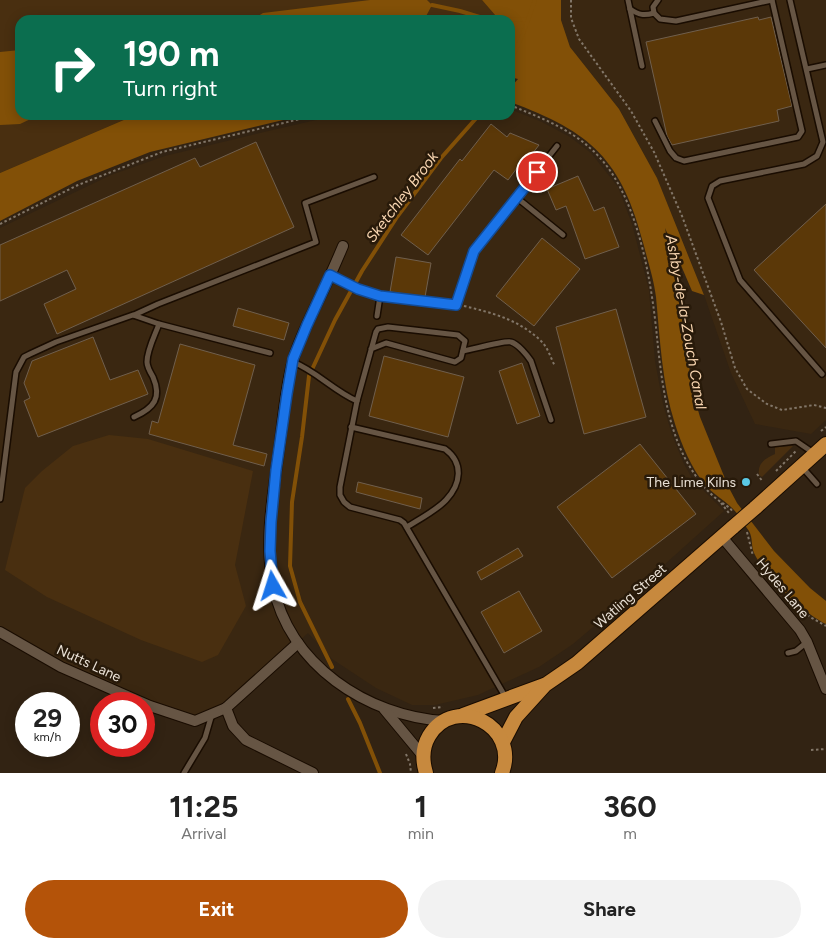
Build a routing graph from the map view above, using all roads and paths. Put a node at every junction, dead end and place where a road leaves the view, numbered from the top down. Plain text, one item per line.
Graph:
1 (572, 0) edge
2 (628, 0) edge
3 (658, 0) edge
4 (772, 0) edge
5 (790, 0) edge
6 (630, 9) junction
7 (654, 14) junction
8 (826, 65) edge
9 (642, 66) dead end
10 (807, 69) junction
11 (515, 107) edge
12 (296, 120) edge
13 (655, 121) dead end
14 (557, 146) dead end
15 (374, 177) dead end
16 (516, 197) junction
17 (0, 224) edge
18 (563, 235) dead end
19 (343, 246) dead end
20 (335, 277) junction
21 (380, 296) junction
22 (456, 305) junction
23 (133, 315) junction
24 (377, 316) dead end
25 (159, 324) junction
26 (371, 349) junction
27 (463, 351) junction
28 (270, 353) dead end
29 (298, 364) junction
30 (555, 366) dead end
31 (822, 374) dead end
32 (357, 401) junction
33 (826, 408) edge
34 (134, 417) dead end
35 (551, 420) dead end
36 (352, 427) junction
37 (771, 444) dead end
38 (826, 444) edge
39 (815, 454) junction
40 (801, 466) junction
41 (758, 474) dead end
42 (764, 483) dead end
43 (817, 484) dead end
44 (0, 499) edge
45 (720, 501) junction
46 (728, 511) dead end
47 (738, 524) junction
48 (407, 527) junction
49 (722, 537) junction
50 (756, 560) dead end
51 (788, 598) dead end
52 (826, 626) edge
53 (0, 632) edge
54 (807, 642) junction
55 (298, 643) junction
56 (788, 653) dead end
57 (545, 685) junction
58 (826, 689) edge
59 (506, 698) junction
60 (226, 708) junction
61 (384, 709) junction
62 (212, 714) junction
63 (460, 716) junction
64 (444, 722) junction
65 (503, 742) junction
66 (826, 749) edge
67 (812, 750) dead end
68 (406, 753) dead end
69 (423, 756) junction
70 (184, 773) edge
71 (313, 773) edge
72 (411, 773) edge
73 (426, 773) edge
74 (502, 773) edge

1 - 33 path
2 - 6 lane
3 - 7 lane
4 - 7 lane
4 - 13 lane
5 - 10 lane
6 - 7 lane
6 - 9 lane
8 - 10 lane
10 - 31 lane
11 - 45 path
12 - 17 path
14 - 16 lane
15 - 23 lane
16 - 18 lane
16 - 22 lane
19 - 20 street
20 - 21 lane
20 - 29 street
21 - 22 lane
21 - 24 lane
22 - 30 path
23 - 25 lane
23 - 44 lane
25 - 28 lane
25 - 34 lane
26 - 27 lane
26 - 27 lane
26 - 32 lane
27 - 35 lane
29 - 32 lane
29 - 55 street
32 - 36 lane
36 - 48 lane
36 - 48 lane
37 - 39 lane
38 - 39 highway
39 - 40 highway
40 - 43 lane
40 - 47 highway, Watling Street, bridge
41 - 42 path
45 - 46 path
45 - 47 path
47 - 49 highway, Watling Street
47 - 50 path
48 - 59 lane
49 - 54 street, Hydes Lane
49 - 57 highway, Watling Street
51 - 52 path
53 - 62 street, Nutts Lane
54 - 56 lane
54 - 58 street, Hydes Lane
55 - 60 street, Nutts Lane
55 - 61 street
57 - 59 highway, Watling Street
57 - 65 highway, Watling Street
59 - 63 highway, Watling Street
60 - 62 street, Nutts Lane
60 - 71 street
61 - 64 street
61 - 69 street
62 - 70 lane
63 - 64 highway, Watling Street
63 - 65 highway
64 - 69 highway
65 - 74 highway
66 - 67 path
68 - 72 path
69 - 73 highway

